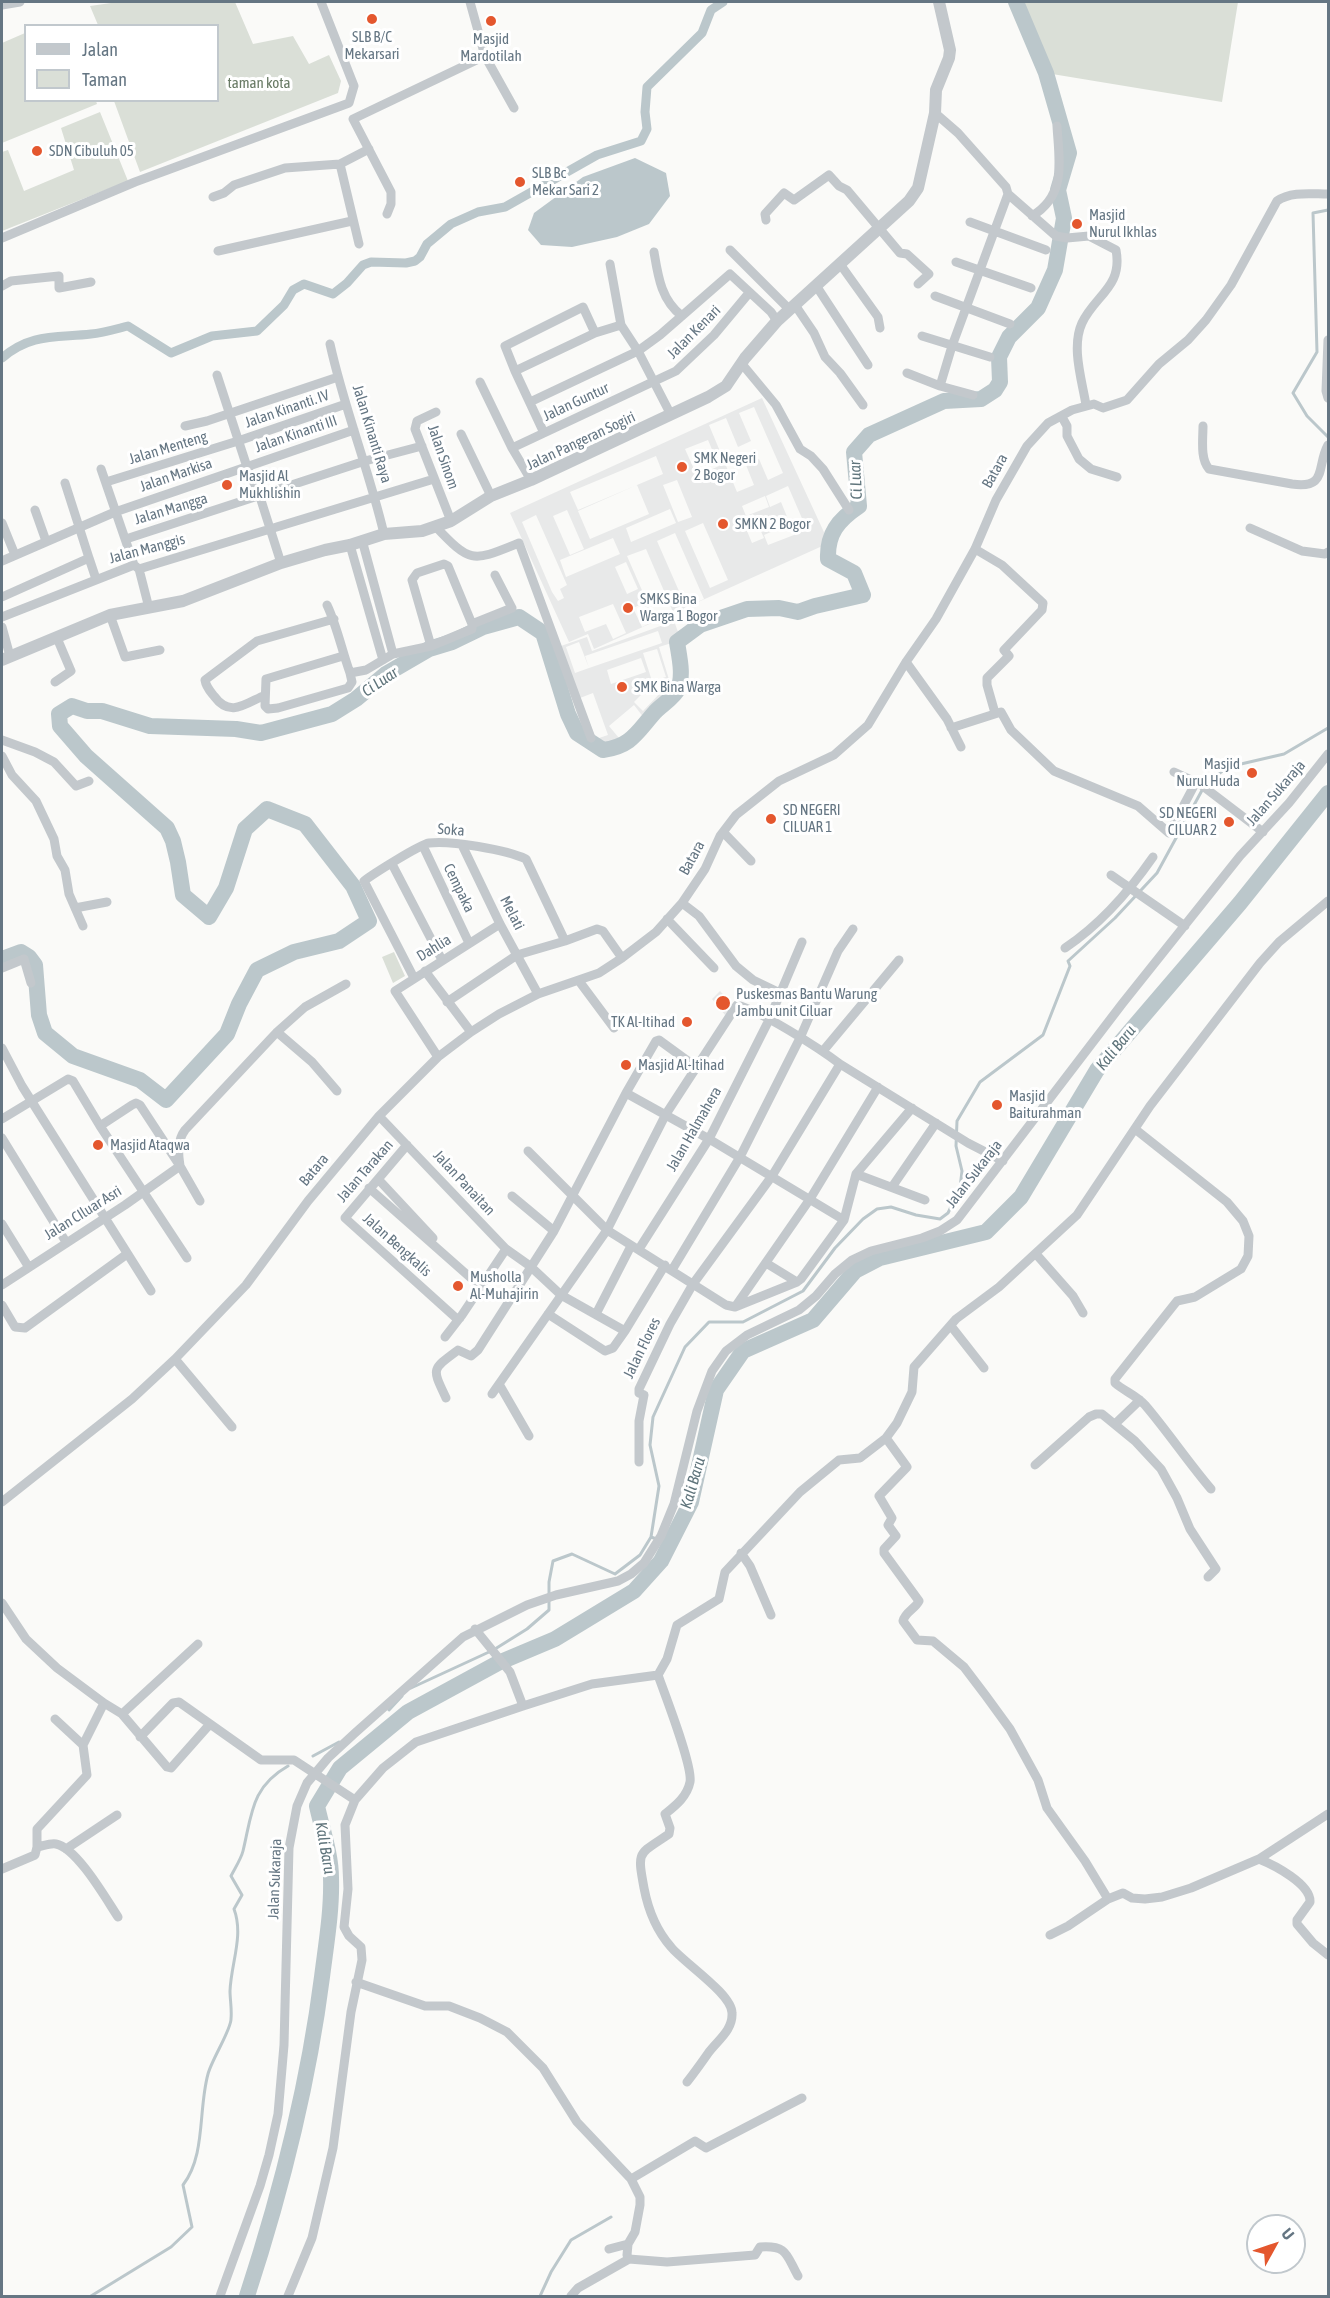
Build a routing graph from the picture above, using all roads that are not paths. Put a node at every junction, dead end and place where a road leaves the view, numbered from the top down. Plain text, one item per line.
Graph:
1 (21, 2) edge
2 (321, 2) edge
3 (470, 2) edge
4 (939, 2) edge
5 (2, 6) edge
6 (485, 56) junction
7 (514, 108) dead end
8 (935, 113) junction
9 (1057, 126) dead end
10 (369, 149) junction
11 (340, 164) junction
12 (1008, 194) junction
13 (1327, 194) edge
14 (213, 197) dead end
15 (387, 214) dead end
16 (1032, 216) junction
17 (766, 220) dead end
18 (352, 221) junction
19 (970, 222) dead end
20 (878, 229) junction
21 (994, 232) junction
22 (2, 238) edge
23 (359, 244) dead end
24 (730, 250) dead end
25 (1046, 250) dead end
26 (218, 251) dead end
27 (654, 252) dead end
28 (956, 262) dead end
29 (610, 264) dead end
30 (840, 264) junction
31 (980, 270) junction
32 (91, 282) dead end
33 (918, 284) dead end
34 (2, 286) edge
35 (817, 286) junction
36 (1031, 288) dead end
37 (749, 292) junction
38 (935, 296) dead end
39 (793, 307) junction
40 (967, 309) junction
41 (682, 316) junction
42 (777, 321) junction
43 (1010, 324) dead end
44 (621, 325) junction
45 (880, 328) dead end
46 (595, 333) junction
47 (922, 336) dead end
48 (1329, 340) edge
49 (330, 344) dead end
50 (952, 346) junction
51 (638, 351) junction
52 (990, 357) dead end
53 (742, 364) junction
54 (868, 365) dead end
55 (515, 371) junction
56 (907, 373) dead end
57 (217, 375) dead end
58 (338, 376) junction
59 (480, 382) dead end
60 (652, 382) junction
61 (940, 386) junction
62 (973, 395) dead end
63 (1329, 398) edge
64 (530, 402) junction
65 (346, 405) junction
66 (863, 405) dead end
67 (1086, 405) junction
68 (436, 412) dead end
69 (231, 413) junction
70 (671, 415) junction
71 (1062, 417) junction
72 (184, 426) dead end
73 (1203, 426) dead end
74 (354, 430) junction
75 (544, 433) junction
76 (461, 434) dead end
77 (238, 441) junction
78 (422, 446) junction
79 (1328, 446) edge
80 (512, 448) junction
81 (365, 461) junction
82 (247, 467) junction
83 (101, 469) dead end
84 (1117, 477) dead end
85 (434, 479) junction
86 (531, 480) junction
87 (106, 482) junction
88 (65, 483) dead end
89 (375, 496) junction
90 (491, 496) junction
91 (260, 497) junction
92 (35, 510) dead end
93 (849, 510) dead end
94 (115, 512) junction
95 (451, 521) junction
96 (2, 523) edge
97 (435, 526) junction
98 (80, 527) junction
99 (1250, 528) dead end
100 (270, 529) junction
101 (384, 534) junction
102 (126, 539) junction
103 (362, 540) junction
104 (46, 541) junction
105 (350, 545) junction
106 (975, 549) junction
107 (1327, 553) edge
108 (15, 555) junction
109 (89, 558) junction
110 (2, 561) edge
111 (280, 563) junction
112 (136, 567) junction
113 (495, 575) dead end
114 (96, 579) junction
115 (2, 597) edge
116 (327, 605) dead end
117 (149, 608) junction
118 (110, 615) junction
119 (2, 616) edge
120 (334, 619) junction
121 (472, 624) junction
122 (2, 627) edge
123 (57, 638) junction
124 (431, 646) junction
125 (160, 650) dead end
126 (393, 654) junction
127 (343, 656) junction
128 (6, 658) edge
129 (383, 660) junction
130 (906, 662) junction
131 (350, 673) junction
132 (55, 682) dead end
133 (265, 695) junction
134 (998, 712) junction
135 (951, 728) junction
136 (591, 738) dead end
137 (2, 740) edge
138 (961, 747) dead end
139 (1329, 754) edge
140 (2, 756) edge
141 (1174, 772) dead end
142 (89, 781) dead end
143 (1201, 785) junction
144 (723, 831) junction
145 (1263, 832) junction
146 (462, 845) junction
147 (423, 846) junction
148 (1153, 857) dead end
149 (751, 861) dead end
150 (392, 864) junction
151 (1111, 875) dead end
152 (1136, 892) junction
153 (1329, 901) edge
154 (107, 902) dead end
155 (682, 903) junction
156 (75, 908) junction
157 (667, 920) junction
158 (500, 924) junction
159 (83, 926) dead end
160 (1185, 926) junction
161 (853, 929) dead end
162 (565, 941) junction
163 (802, 942) dead end
164 (469, 943) junction
165 (1065, 948) dead end
166 (517, 955) junction
167 (622, 958) junction
168 (442, 960) junction
169 (899, 960) dead end
170 (2, 968) edge
171 (714, 969) dead end
172 (425, 971) junction
173 (414, 978) junction
174 (579, 981) junction
175 (31, 983) dead end
176 (345, 984) dead end
177 (780, 993) junction
178 (538, 994) junction
179 (447, 1002) junction
180 (769, 1020) junction
181 (614, 1028) dead end
182 (277, 1032) junction
183 (471, 1032) junction
184 (800, 1038) junction
185 (2, 1048) edge
186 (823, 1052) junction
187 (438, 1057) junction
188 (840, 1064) junction
189 (696, 1067) junction
190 (878, 1087) junction
191 (338, 1091) dead end
192 (626, 1093) junction
193 (32, 1100) junction
194 (912, 1108) junction
195 (666, 1114) junction
196 (379, 1116) junction
197 (2, 1119) edge
198 (936, 1123) junction
199 (100, 1126) junction
200 (1135, 1129) junction
201 (2, 1138) edge
202 (709, 1139) junction
203 (407, 1145) junction
204 (528, 1151) dead end
205 (740, 1157) junction
206 (1003, 1161) junction
207 (180, 1166) junction
208 (856, 1174) junction
209 (772, 1176) junction
210 (378, 1179) junction
211 (892, 1187) junction
212 (369, 1188) junction
213 (145, 1192) junction
214 (572, 1194) junction
215 (512, 1196) dead end
216 (810, 1199) junction
217 (925, 1200) dead end
218 (200, 1201) dead end
219 (345, 1216) joint
220 (105, 1218) junction
221 (844, 1220) junction
222 (2, 1224) edge
223 (607, 1230) junction
224 (554, 1231) junction
225 (66, 1242) junction
226 (635, 1247) junction
227 (506, 1249) junction
228 (127, 1254) junction
229 (1036, 1254) junction
230 (187, 1258) dead end
231 (454, 1263) junction
232 (766, 1263) junction
233 (28, 1266) junction
234 (530, 1266) junction
235 (669, 1268) junction
236 (797, 1282) junction
237 (693, 1284) junction
238 (2, 1285) edge
239 (481, 1287) junction
240 (151, 1291) dead end
241 (561, 1295) junction
242 (2, 1305) edge
243 (735, 1307) junction
244 (1083, 1313) dead end
245 (548, 1314) junction
246 (596, 1314) junction
247 (460, 1318) junction
248 (951, 1326) junction
249 (625, 1331) junction
250 (445, 1337) dead end
251 (175, 1359) junction
252 (984, 1368) dead end
253 (499, 1384) junction
254 (492, 1394) dead end
255 (446, 1398) dead end
256 (1140, 1400) junction
257 (1115, 1424) junction
258 (232, 1427) dead end
259 (529, 1436) dead end
260 (886, 1438) junction
261 (639, 1462) dead end
262 (1035, 1465) dead end
263 (1211, 1489) dead end
264 (2, 1502) edge
265 (741, 1553) junction
266 (1208, 1577) dead end
267 (2, 1603) edge
268 (771, 1616) dead end
269 (475, 1629) junction
270 (198, 1644) dead end
271 (658, 1675) junction
272 (104, 1703) junction
273 (523, 1706) junction
274 (122, 1714) junction
275 (55, 1719) dead end
276 (210, 1724) junction
277 (140, 1737) junction
278 (83, 1745) junction
279 (316, 1772) junction
280 (356, 1800) junction
281 (1329, 1814) edge
282 (117, 1815) dead end
283 (37, 1847) junction
284 (66, 1849) junction
285 (1259, 1859) junction
286 (2, 1869) edge
287 (1108, 1899) junction
288 (118, 1917) dead end
289 (1050, 1935) dead end
290 (1329, 1954) edge
291 (356, 1982) junction
292 (687, 2082) dead end
293 (802, 2098) dead end
294 (631, 2179) junction
295 (628, 2244) junction
296 (609, 2249) dead end
297 (629, 2259) junction
298 (798, 2276) dead end
299 (220, 2296) edge
300 (288, 2296) edge
301 (571, 2296) edge

1 - 5 street
2 - 22 street
3 - 6 street
4 - 8 street, Jalan Pangeran Sogiri
6 - 7 street
6 - 10 street
8 - 12 street
8 - 20 street, Jalan Pangeran Sogiri
9 - 16 street
10 - 11 street
10 - 15 street
11 - 14 street
11 - 18 street
12 - 16 street
12 - 21 street
13 - 67 street, Batara
16 - 67 street
17 - 20 street
18 - 23 street
18 - 26 street
19 - 21 street
20 - 30 street, Jalan Pangeran Sogiri
20 - 33 street
21 - 25 street
21 - 31 street
24 - 39 street
27 - 41 street
28 - 31 street
29 - 44 street
30 - 35 street, Jalan Pangeran Sogiri
30 - 45 street
31 - 36 street
31 - 40 street
32 - 34 street
35 - 39 street, Jalan Pangeran Sogiri
35 - 54 street
37 - 41 street
37 - 42 street
37 - 60 street, Jalan Kenari
38 - 40 street
39 - 42 street, Jalan Pangeran Sogiri
39 - 66 street
40 - 43 street
40 - 50 street
41 - 51 street
42 - 53 street, Jalan Pangeran Sogiri
44 - 46 street
44 - 51 street
46 - 55 street
46 - 55 street
47 - 50 street
48 - 63 street
49 - 58 street, Jalan Kinanti Raya
50 - 52 street
50 - 61 street
51 - 60 street
51 - 64 street
53 - 70 street, Jalan Pangeran Sogiri
53 - 93 street
55 - 64 street
56 - 61 street
57 - 69 street
58 - 65 street, Jalan Kinanti Raya
58 - 69 street
59 - 80 street
60 - 70 street
60 - 75 street, Jalan Guntur
61 - 62 street
64 - 75 street
65 - 74 street, Jalan Kinanti Raya
65 - 77 street, Jalan Kinanti. IV
67 - 71 street, Batara
68 - 78 street, Jalan Sinom
69 - 72 street
69 - 77 street
70 - 86 street, Jalan Pangeran Sogiri
71 - 84 street
71 - 106 street, Batara
73 - 79 street
74 - 81 street, Jalan Kinanti Raya
74 - 82 street, Jalan Kinanti III
75 - 80 street, Jalan Guntur
76 - 90 street
77 - 82 street
77 - 87 street, Jalan Menteng
78 - 81 street, Jalan Mangga
78 - 85 street, Jalan Sinom
80 - 86 street
81 - 89 street, Jalan Kinanti Raya
81 - 91 street, Jalan Mangga
82 - 91 street
82 - 94 street, Jalan Markisa
83 - 87 street
85 - 89 street, Jalan Manggis
85 - 95 street, Jalan Sinom
86 - 90 street, Jalan Pangeran Sogiri
87 - 94 street
88 - 98 street
89 - 100 street, Jalan Manggis
89 - 101 street, Jalan Kinanti Raya
90 - 95 street, Jalan Pangeran Sogiri
91 - 100 street
91 - 102 street, Jalan Mangga
92 - 104 street
94 - 98 street, Jalan Markisa
94 - 102 street
95 - 97 street, Jalan Pangeran Sogiri
96 - 108 street
97 - 101 street, Jalan Pangeran Sogiri
97 - 136 street
98 - 104 street, Jalan Markisa
98 - 109 street
99 - 107 street
100 - 111 street
100 - 112 street, Jalan Manggis
101 - 103 street, Jalan Pangeran Sogiri
102 - 112 street
103 - 105 street, Jalan Pangeran Sogiri
103 - 126 street
104 - 108 street, Jalan Markisa
105 - 111 street, Jalan Pangeran Sogiri
105 - 129 street
106 - 130 street, Batara
106 - 134 street
108 - 110 street, Jalan Markisa
109 - 114 street
109 - 115 street
111 - 117 street, Jalan Pangeran Sogiri
112 - 114 street, Jalan Manggis
112 - 117 street
113 - 121 street
114 - 119 street, Jalan Manggis
116 - 120 street
117 - 118 street, Jalan Pangeran Sogiri
118 - 123 street, Jalan Pangeran Sogiri
118 - 125 street
120 - 127 street
120 - 133 street
121 - 124 street
121 - 124 street
122 - 128 street
123 - 128 street, Jalan Pangeran Sogiri
123 - 132 street
124 - 126 street
126 - 129 street
127 - 131 street
127 - 133 street
129 - 131 street
130 - 135 street
130 - 144 street, Batara
131 - 133 street
134 - 135 street
134 - 143 street
135 - 138 street
137 - 142 street
139 - 145 street, Jalan Sukaraja
140 - 156 street
141 - 143 street
143 - 145 street
144 - 149 street
144 - 155 street, Batara
145 - 160 street, Jalan Sukaraja
146 - 147 street, Soka
146 - 158 street, Melati
146 - 162 street, Soka
147 - 150 street, Soka
147 - 164 street, Cempaka
148 - 152 street
150 - 168 street
150 - 173 street, Soka
151 - 152 street
152 - 160 street
152 - 165 street
153 - 200 street
154 - 156 street
155 - 157 street, Batara
155 - 177 street
156 - 159 street
157 - 167 street, Batara
157 - 171 street
158 - 164 street, Dahlia
158 - 166 street, Melati
160 - 206 street, Jalan Sukaraja
161 - 184 street
162 - 166 street
162 - 167 street
163 - 177 street, Jalan Halmahera
164 - 168 street, Dahlia
166 - 178 street, Melati
166 - 179 street
167 - 174 street, Batara
168 - 172 street, Dahlia
169 - 186 street
170 - 175 street
172 - 173 street, Dahlia
172 - 179 street
173 - 187 street, Dahlia
174 - 178 street, Batara
174 - 181 street
176 - 182 street
177 - 180 street, Jalan Halmahera
178 - 183 street, Batara
179 - 183 street
180 - 184 street
180 - 189 street
180 - 202 street, Jalan Halmahera
182 - 191 street
182 - 207 street
183 - 187 street, Batara
184 - 186 street
184 - 205 street
185 - 193 street
186 - 188 street
187 - 196 street, Batara
188 - 190 street
188 - 209 street
189 - 192 street
189 - 195 street
190 - 194 street
190 - 216 street
192 - 195 street
192 - 214 street
193 - 197 street
193 - 199 street
193 - 220 street
194 - 198 street
194 - 208 street
195 - 202 street
195 - 223 street
196 - 203 street, Jalan Panaitan
196 - 251 street, Batara
198 - 206 street
198 - 211 street
199 - 207 street
199 - 213 street
200 - 229 street
200 - 256 street
201 - 225 street
202 - 205 street
202 - 226 street, Jalan Halmahera
203 - 210 street, Jalan Tarakan
203 - 227 street, Jalan Panaitan
204 - 214 street
205 - 209 street
205 - 235 street
206 - 269 street, Jalan Sukaraja
207 - 213 street, Jalan CIluar Asri
207 - 218 street
208 - 211 street
208 - 221 street
209 - 216 street
209 - 237 street
210 - 212 street, Jalan Tarakan
210 - 231 street
211 - 217 street
212 - 219 street, Jalan Tarakan
212 - 231 street
213 - 220 street, Jalan CIluar Asri
213 - 230 street
214 - 223 street
214 - 224 street
215 - 224 street
216 - 221 street
216 - 232 street
219 - 247 street, Jalan Bengkalis
220 - 225 street, Jalan CIluar Asri
220 - 228 street
221 - 236 street
222 - 233 street
223 - 226 street
223 - 241 street
224 - 234 street
225 - 233 street, Jalan CIluar Asri
226 - 235 street
226 - 246 street, Jalan Halmahera
227 - 234 street, Jalan Panaitan
227 - 239 street
228 - 240 street
228 - 242 street
229 - 244 street
229 - 248 street
231 - 239 street
232 - 236 street
232 - 243 street
233 - 238 street, Jalan CIluar Asri
234 - 241 street, Jalan Panaitan
234 - 255 street
235 - 237 street
235 - 249 street
236 - 243 street
237 - 243 street
237 - 261 street, Jalan Flores
239 - 247 street
241 - 245 street
241 - 246 street, Jalan Panaitan
245 - 249 street
245 - 253 street
246 - 249 street, Jalan Panaitan
247 - 250 street
248 - 252 street
248 - 260 street
251 - 258 street
251 - 264 street, Batara
253 - 254 street
253 - 259 street
256 - 257 street
256 - 263 street
257 - 262 street
257 - 266 street
260 - 265 street
260 - 287 street
265 - 268 street
265 - 271 street
267 - 272 street
269 - 273 street
269 - 279 street, Jalan Sukaraja
270 - 274 street
271 - 273 street
271 - 292 street
272 - 274 street
272 - 278 street
273 - 280 street
274 - 277 street
275 - 278 street
276 - 277 street
276 - 277 street
276 - 279 street
278 - 283 street
279 - 280 street
279 - 299 street, Jalan Sukaraja
280 - 291 street
281 - 285 street
282 - 284 street
283 - 284 street
283 - 286 street
284 - 288 street
285 - 287 street
285 - 290 street
287 - 289 street
291 - 294 street
291 - 300 street
293 - 294 street
294 - 295 street
295 - 296 street
295 - 297 street
297 - 298 street
297 - 301 street

